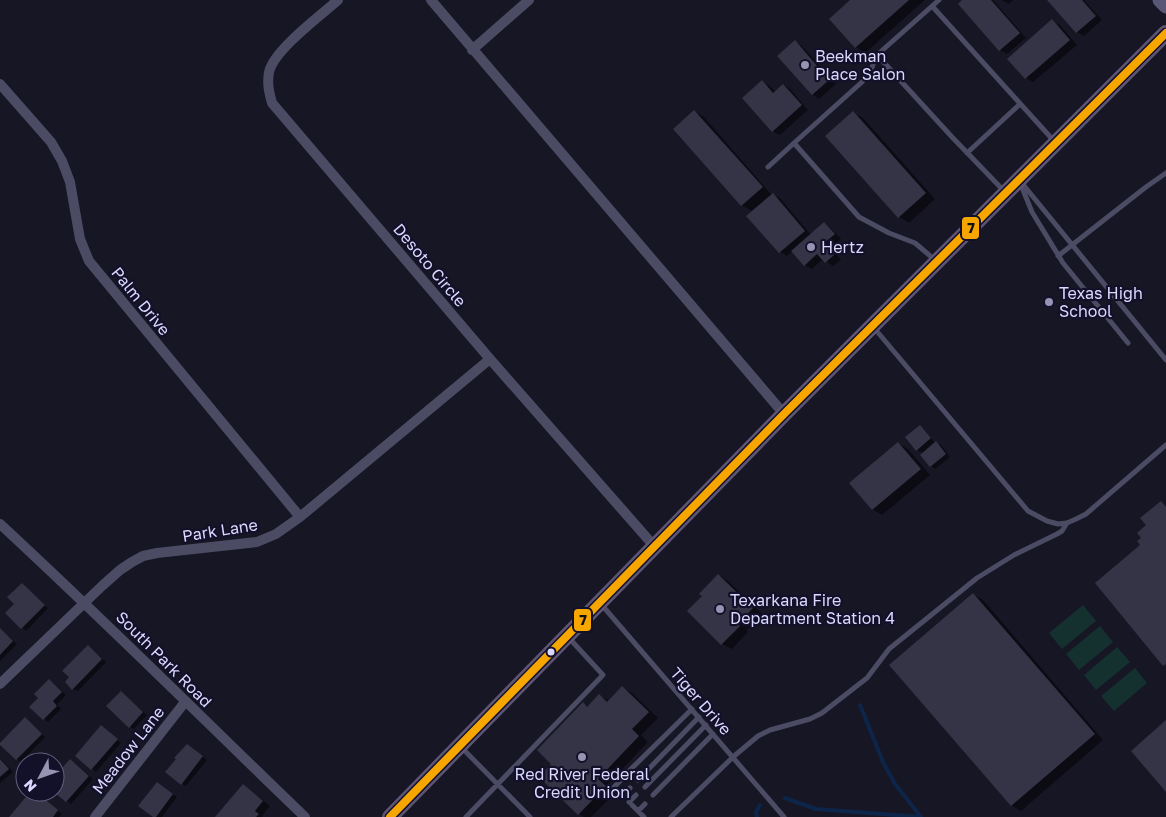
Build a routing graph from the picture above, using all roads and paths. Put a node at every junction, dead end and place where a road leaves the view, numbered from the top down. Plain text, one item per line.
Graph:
1 (338, 0) edge
2 (431, 0) edge
3 (530, 0) edge
4 (939, 0) edge
5 (1160, 0) edge
6 (932, 6) junction
7 (1166, 6) edge
8 (1166, 34) edge
9 (472, 50) junction
10 (878, 55) junction
11 (0, 84) edge
12 (1020, 104) junction
13 (1056, 143) junction
14 (794, 144) junction
15 (967, 153) junction
16 (768, 166) dead end
17 (1166, 173) edge
18 (1019, 180) junction
19 (1006, 193) junction
20 (1072, 244) junction
21 (1058, 256) junction
22 (937, 262) junction
23 (872, 326) junction
24 (1128, 343) dead end
25 (490, 359) junction
26 (1166, 360) edge
27 (784, 414) junction
28 (1166, 445) edge
29 (300, 517) junction
30 (1067, 523) junction
31 (0, 524) edge
32 (654, 546) junction
33 (599, 602) junction
34 (85, 603) junction
35 (567, 636) junction
36 (0, 684) edge
37 (185, 702) junction
38 (692, 709) junction
39 (699, 717) junction
40 (706, 725) junction
41 (713, 734) junction
42 (459, 746) junction
43 (733, 757) junction
44 (629, 771) dead end
45 (621, 780) dead end
46 (638, 780) dead end
47 (498, 784) junction
48 (645, 787) dead end
49 (630, 788) dead end
50 (636, 795) dead end
51 (654, 795) dead end
52 (645, 804) dead end
53 (638, 811) junction
54 (526, 816) edge
55 (95, 817) edge
56 (305, 817) edge
57 (390, 817) edge
58 (466, 817) edge
59 (644, 817) edge
60 (671, 817) edge
61 (784, 817) edge

1 - 25 street, Desoto Circle
2 - 9 street
3 - 9 street
4 - 6 lane
5 - 7 street
6 - 10 lane
6 - 12 lane
8 - 13 main road
9 - 27 street
10 - 14 lane
10 - 15 lane
11 - 29 street, Palm Drive
12 - 13 lane
12 - 15 lane
13 - 18 main road
14 - 16 lane
14 - 22 lane
15 - 19 lane
17 - 20 lane
18 - 19 main road
18 - 20 lane
18 - 21 lane
19 - 22 main road
20 - 21 lane
20 - 26 lane
21 - 24 lane
22 - 23 main road
23 - 27 main road
23 - 30 lane
25 - 29 street, Park Lane
25 - 32 street, Desoto Circle
27 - 32 main road
28 - 30 lane
29 - 34 street, Park Lane
30 - 43 lane
31 - 34 street, South Park Road
32 - 33 main road
33 - 35 main road
33 - 38 lane, Tiger Drive
34 - 36 street, Park Lane
34 - 37 street, South Park Road
35 - 42 main road
35 - 47 lane
37 - 55 street, Meadow Lane
37 - 56 street, South Park Road
38 - 39 lane, Tiger Drive
38 - 44 lane
39 - 40 lane, Tiger Drive
39 - 46 lane
40 - 41 lane, Tiger Drive
40 - 48 lane
41 - 43 lane, Tiger Drive
41 - 51 lane
42 - 47 lane
42 - 57 main road
43 - 60 lane
43 - 61 lane, Tiger Drive
45 - 49 lane
47 - 54 lane
47 - 58 lane
50 - 53 lane
52 - 53 lane
53 - 59 lane

